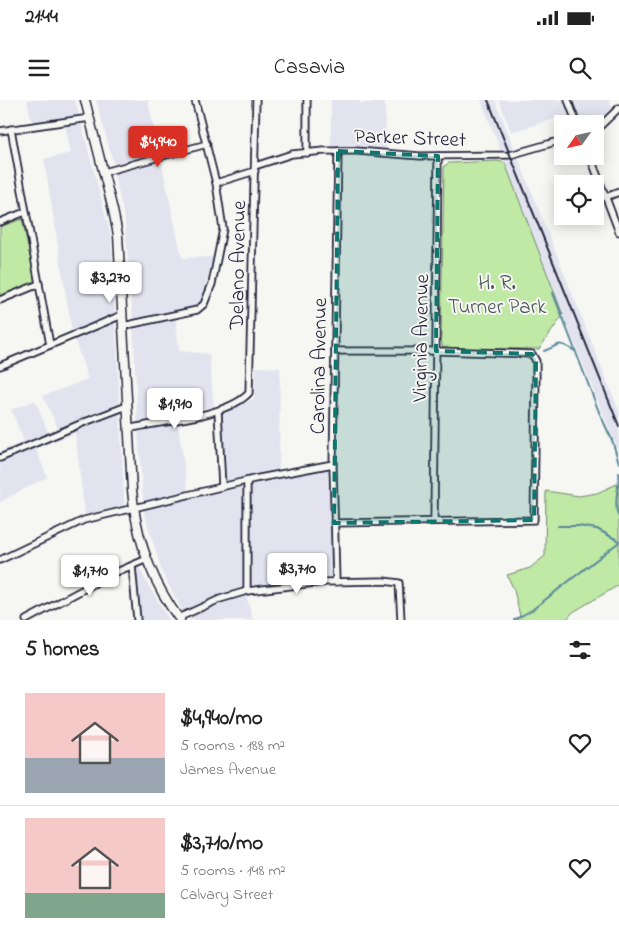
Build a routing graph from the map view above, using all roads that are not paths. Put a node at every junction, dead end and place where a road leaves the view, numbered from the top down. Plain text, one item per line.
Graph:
1 (84, 100) edge
2 (195, 100) edge
3 (256, 100) edge
4 (307, 100) edge
5 (568, 100) edge
6 (619, 108) edge
7 (574, 115) edge
8 (90, 118) junction
9 (604, 123) edge
10 (11, 129) junction
11 (0, 131) edge
12 (554, 142) edge
13 (207, 144) junction
14 (338, 151) junction
15 (307, 153) junction
16 (438, 156) junction
17 (594, 165) edge
18 (255, 168) junction
19 (104, 172) junction
20 (216, 183) junction
21 (619, 192) edge
22 (606, 197) junction
23 (25, 212) junction
24 (0, 222) edge
25 (619, 232) edge
26 (38, 284) junction
27 (0, 300) edge
28 (122, 315) junction
29 (123, 326) junction
30 (50, 345) junction
31 (335, 351) junction
32 (436, 351) junction
33 (0, 366) edge
34 (127, 406) junction
35 (218, 411) junction
36 (128, 429) junction
37 (0, 458) edge
38 (333, 464) junction
39 (247, 481) junction
40 (222, 487) junction
41 (133, 508) junction
42 (434, 521) junction
43 (334, 523) junction
44 (147, 559) junction
45 (0, 560) edge
46 (132, 566) junction
47 (336, 582) junction
48 (246, 590) junction
49 (179, 619) edge
50 (26, 620) edge
51 (137, 620) edge
52 (401, 620) edge

1 - 8 main road
2 - 13 street
3 - 18 street, Delano Avenue
4 - 15 street
5 - 7 street
6 - 9 street
8 - 10 street
8 - 19 main road
10 - 11 street
10 - 23 street
12 - 16 street, Parker Street
13 - 19 street
13 - 20 street
14 - 15 street, Parker Street
14 - 16 street, Parker Street
14 - 31 street, Carolina Avenue
15 - 18 street, Parker Street
16 - 32 street, Virginia Avenue
17 - 22 street
18 - 20 street, Parker Street
18 - 35 street, Delano Avenue
19 - 28 main road
20 - 29 street
21 - 22 street
22 - 25 street
23 - 24 street
23 - 26 street
26 - 27 street
26 - 30 street
28 - 29 main road
28 - 30 street
29 - 34 main road
30 - 33 street
31 - 32 street
31 - 38 street, Carolina Avenue
32 - 42 street, Virginia Avenue
32 - 42 street
34 - 36 main road
34 - 37 street
35 - 36 street
35 - 40 street
36 - 41 main road
38 - 39 street
38 - 43 street, Carolina Avenue
39 - 40 street
39 - 48 street
40 - 41 street
41 - 44 main road
41 - 45 street
42 - 43 street
43 - 47 street, Carolina Avenue
44 - 46 street
44 - 49 main road
46 - 50 street
46 - 51 street
47 - 48 street
47 - 52 street
48 - 49 street

